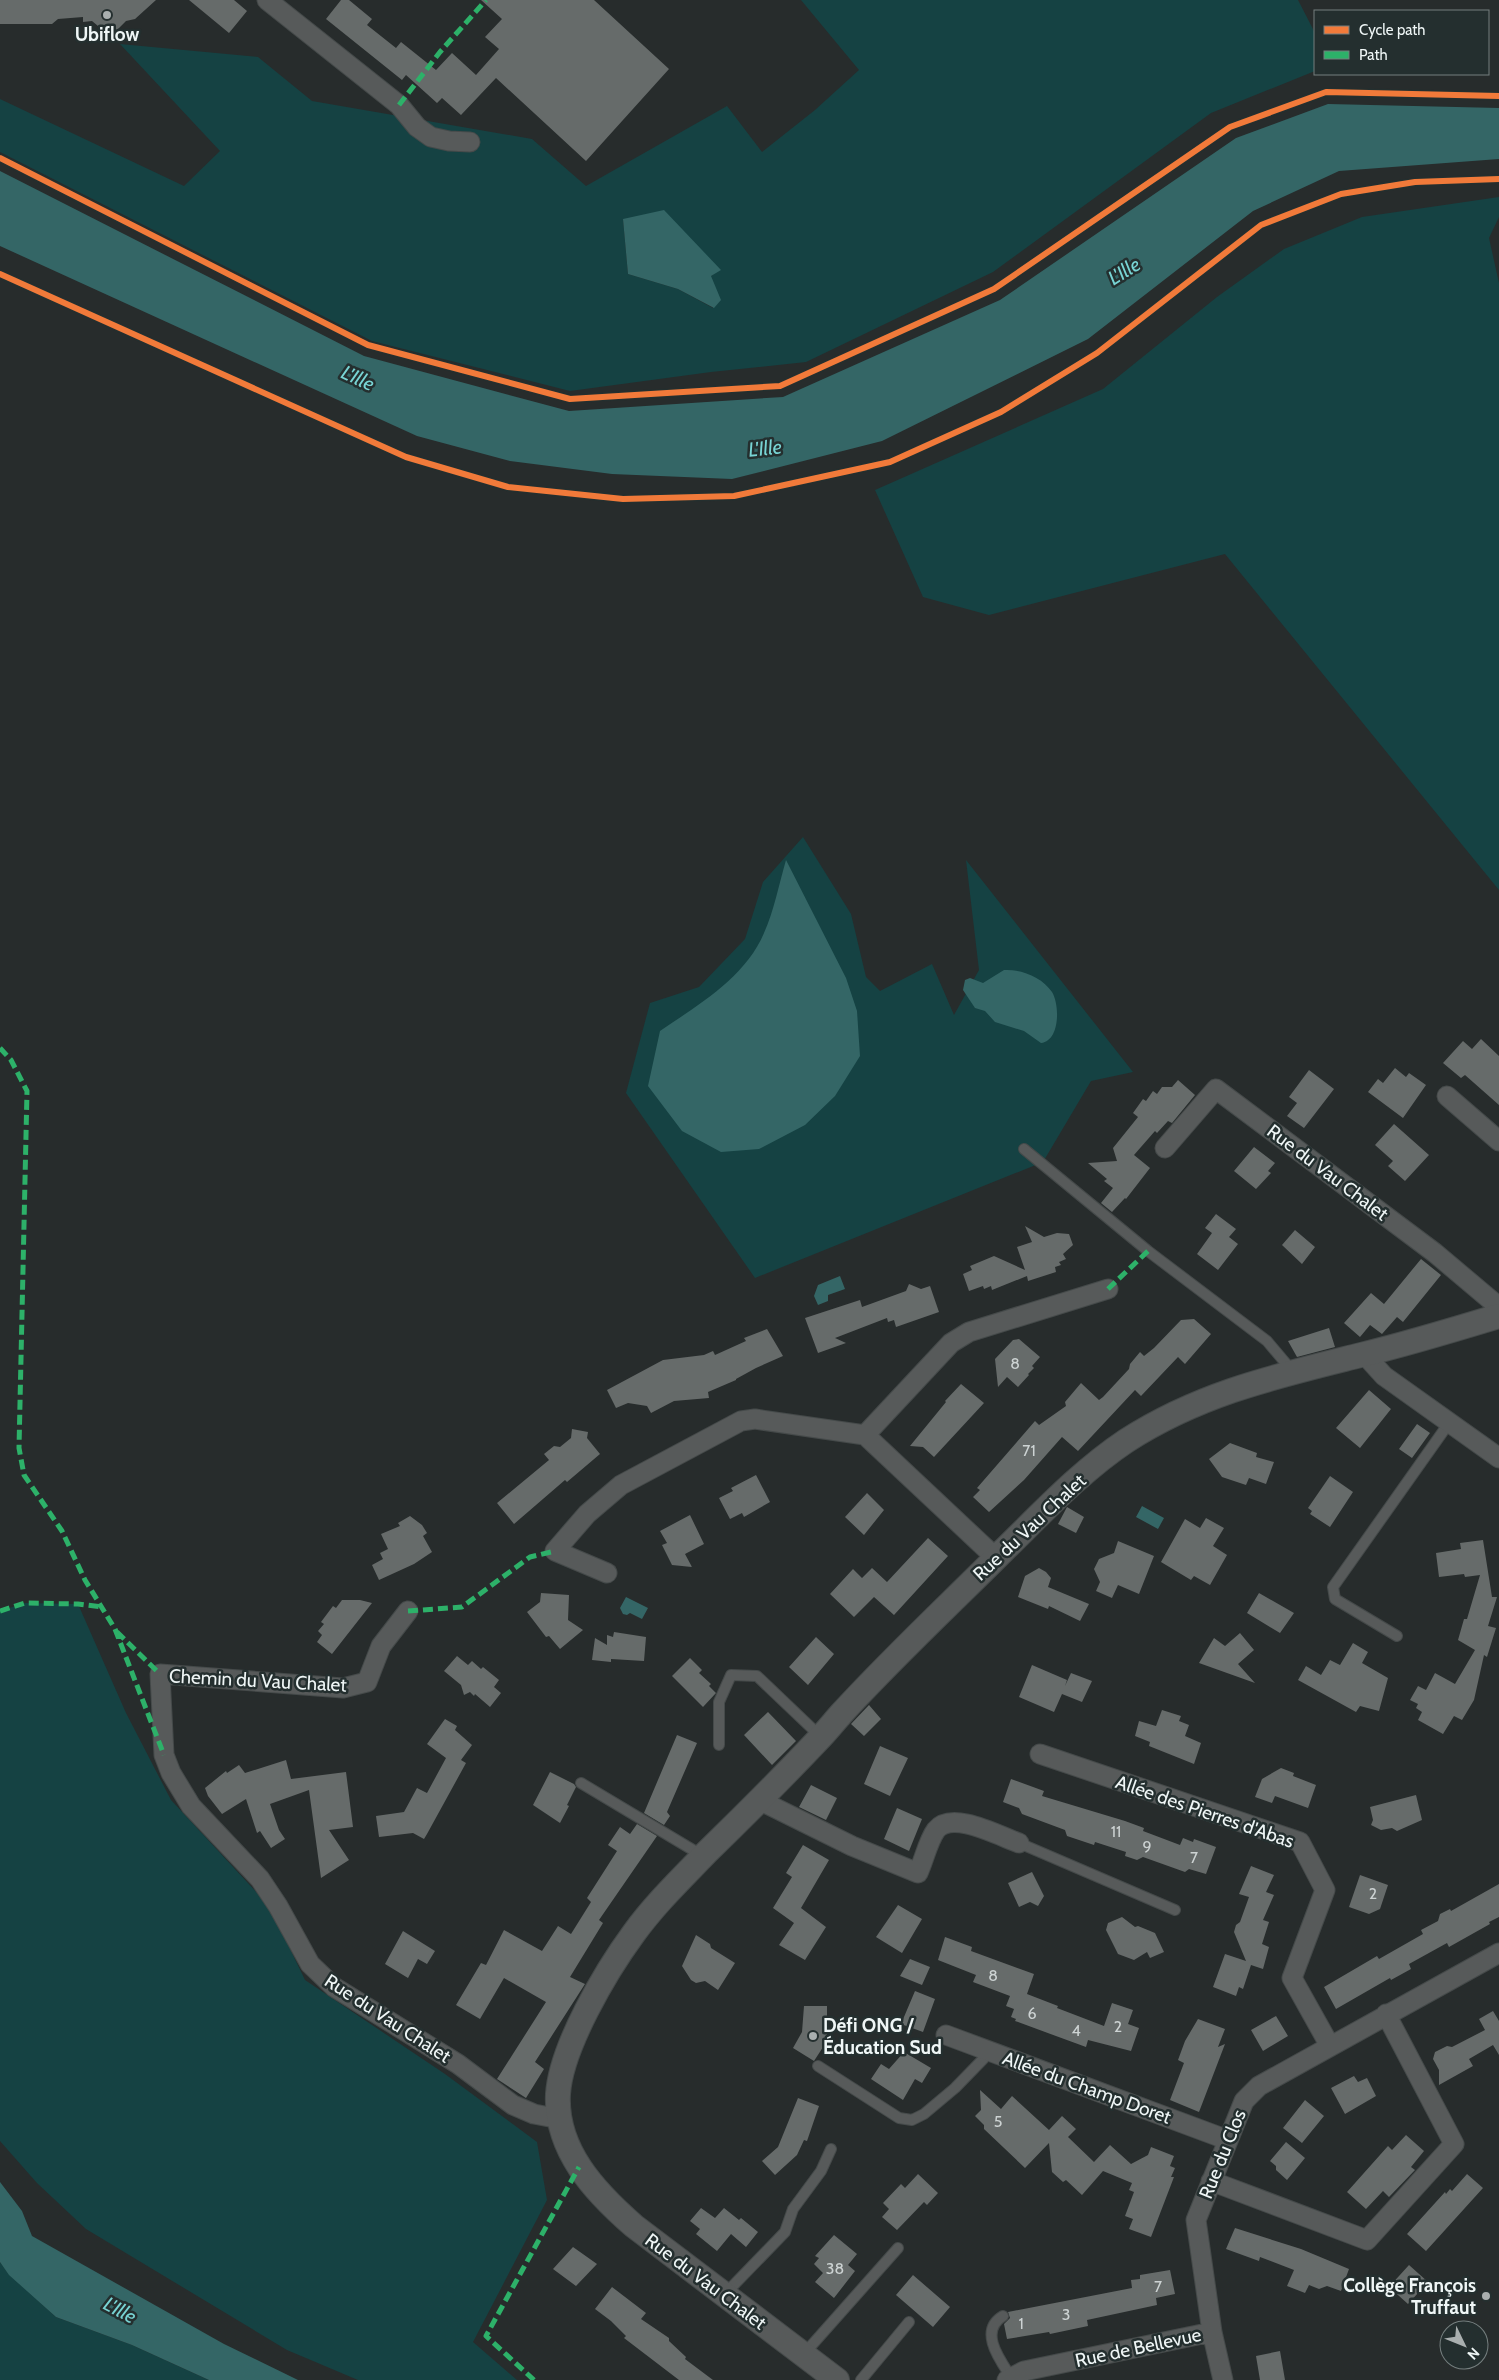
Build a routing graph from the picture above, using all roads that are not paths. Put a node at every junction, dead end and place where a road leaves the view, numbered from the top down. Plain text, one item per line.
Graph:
1 (267, 0) edge
2 (470, 142) dead end
3 (1447, 1096) dead end
4 (1499, 1141) edge
5 (1165, 1148) dead end
6 (1024, 1149) dead end
7 (1108, 1288) dead end
8 (1499, 1307) edge
9 (1499, 1316) edge
10 (1364, 1354) junction
11 (1294, 1373) junction
12 (1449, 1423) junction
13 (865, 1435) junction
14 (1499, 1458) edge
15 (996, 1558) junction
16 (606, 1573) dead end
17 (408, 1611) dead end
18 (1397, 1636) dead end
19 (821, 1737) junction
20 (719, 1745) dead end
21 (1040, 1754) dead end
22 (164, 1755) joint
23 (581, 1783) dead end
24 (759, 1800) junction
25 (1019, 1843) joint
26 (703, 1856) junction
27 (1176, 1910) dead end
28 (1499, 1954) edge
29 (1386, 2014) junction
30 (946, 2035) dead end
31 (1330, 2046) junction
32 (990, 2052) junction
33 (818, 2066) dead end
34 (560, 2119) junction
35 (1228, 2140) junction
36 (831, 2149) dead end
37 (1211, 2181) junction
38 (898, 2248) dead end
39 (724, 2296) junction
40 (1003, 2316) dead end
41 (909, 2322) dead end
42 (1212, 2332) junction
43 (804, 2355) junction
44 (1009, 2378) edge
45 (837, 2380) edge
46 (861, 2380) edge
47 (1224, 2380) edge

1 - 2 street
3 - 4 street
5 - 8 street, Rue du Vau Chalet
6 - 11 lane
7 - 13 street
9 - 10 street, Rue du Vau Chalet
10 - 11 street, Rue du Vau Chalet
10 - 12 street
11 - 15 street, Rue du Vau Chalet
12 - 14 street
12 - 18 lane
13 - 15 street
13 - 16 street
15 - 19 street, Rue du Vau Chalet
17 - 22 street, Chemin du Vau Chalet
19 - 20 lane
19 - 24 street, Rue du Vau Chalet
21 - 31 street, Allée des Pierres d'Abas
22 - 34 street, Rue du Vau Chalet
23 - 26 lane
24 - 25 street
24 - 26 street, Rue du Vau Chalet
25 - 27 lane
26 - 34 street, Rue du Vau Chalet
28 - 29 street, Rue du Clos
29 - 31 street, Rue du Clos
29 - 37 street
30 - 32 street, Allée du Champ Doret
31 - 35 street, Rue du Clos
32 - 33 lane
32 - 35 street, Allée du Champ Doret
34 - 39 street, Rue du Vau Chalet
35 - 37 street, Rue du Clos
36 - 39 lane
37 - 42 street, Rue du Clos
38 - 43 lane
39 - 43 street, Rue du Vau Chalet
40 - 44 lane
41 - 46 lane
42 - 44 street, Rue de Bellevue
42 - 47 street, Rue du Clos
43 - 45 street, Rue du Vau Chalet

